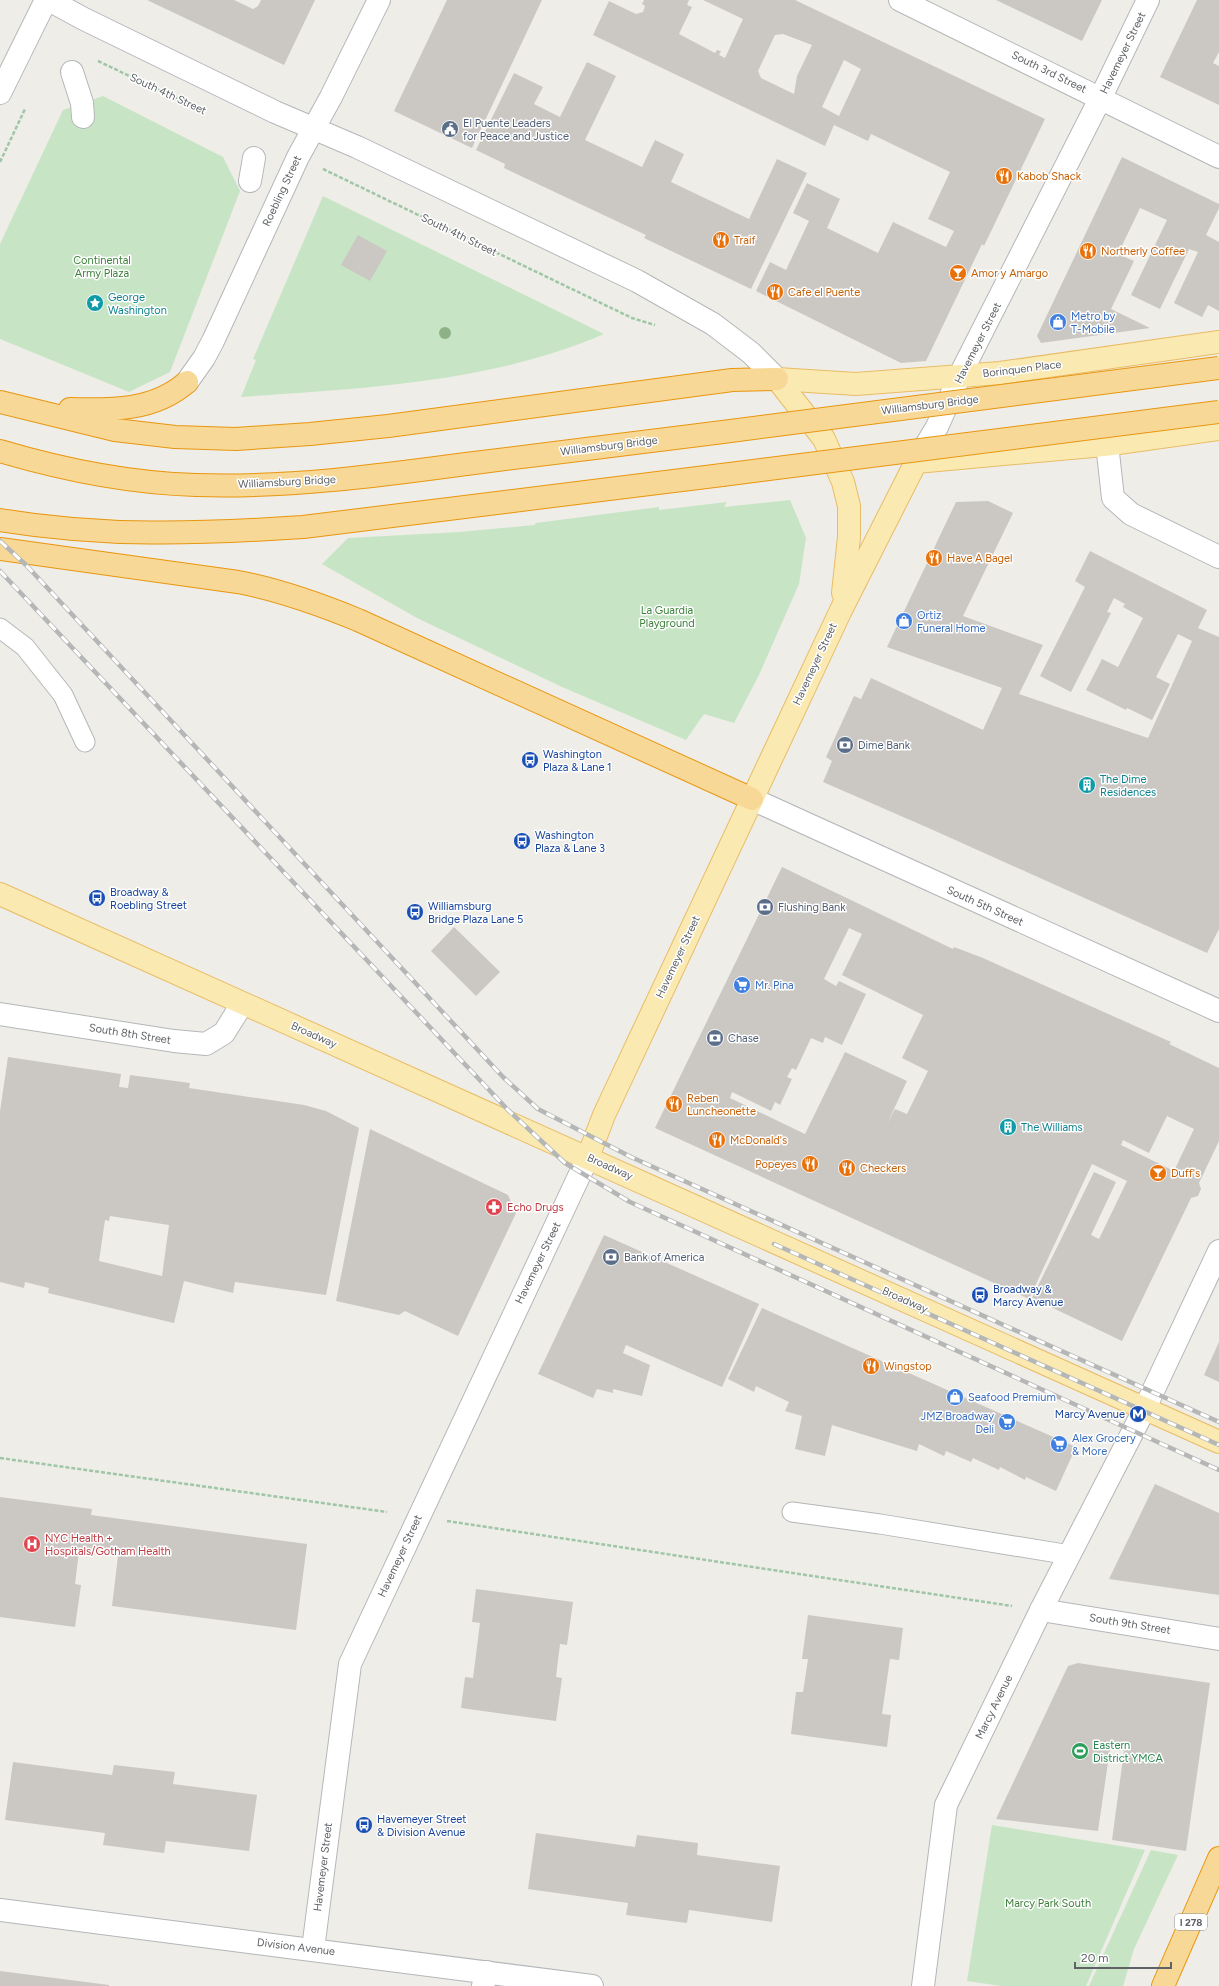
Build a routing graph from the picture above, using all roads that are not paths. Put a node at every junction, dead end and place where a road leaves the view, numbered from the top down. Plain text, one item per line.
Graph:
1 (46, 0) edge
2 (49, 0) edge
3 (379, 0) edge
4 (900, 0) edge
5 (1148, 0) edge
6 (72, 72) dead end
7 (0, 93) edge
8 (1101, 97) junction
9 (83, 117) dead end
10 (313, 128) junction
11 (1219, 157) edge
12 (254, 158) dead end
13 (250, 181) dead end
14 (1219, 342) edge
15 (1219, 368) edge
16 (960, 375) junction
17 (777, 379) junction
18 (187, 382) joint
19 (0, 402) edge
20 (27, 408) junction
21 (1219, 412) edge
22 (1219, 429) edge
23 (1107, 444) junction
24 (0, 451) edge
25 (916, 462) junction
26 (0, 520) edge
27 (0, 549) edge
28 (1219, 556) edge
29 (841, 610) junction
30 (0, 628) edge
31 (86, 742) dead end
32 (752, 799) junction
33 (0, 894) edge
34 (242, 1004) junction
35 (1219, 1012) edge
36 (0, 1014) edge
37 (588, 1157) junction
38 (1219, 1251) edge
39 (1145, 1408) junction
40 (1219, 1442) edge
41 (792, 1512) dead end
42 (1070, 1555) junction
43 (1041, 1610) junction
44 (1219, 1639) edge
45 (1219, 1858) edge
46 (0, 1910) edge
47 (312, 1950) junction
48 (485, 1979) edge
49 (592, 1986) edge
50 (922, 1986) edge
51 (1163, 1986) edge

1 - 7 street
2 - 10 street
3 - 10 street, Roebling Street
4 - 8 street, South 3rd Street
5 - 8 street, Havemeyer Street
6 - 9 street
8 - 11 street, South 3rd Street
8 - 16 street, Havemeyer Street
10 - 17 street
10 - 18 street, Roebling Street
12 - 13 street
14 - 16 main road, Borinquen Place
15 - 24 highway, Williamsburg Bridge, bridge
16 - 17 main road, Borinquen Place
16 - 25 street, Havemeyer Street
17 - 20 highway
17 - 29 main road
18 - 20 highway
19 - 20 highway
21 - 26 highway, bridge
22 - 23 main road
23 - 25 main road
23 - 28 street
25 - 29 main road, Havemeyer Street
27 - 32 highway
29 - 32 main road, Havemeyer Street
30 - 31 lane
32 - 35 street, South 5th Street
32 - 37 main road, Havemeyer Street
33 - 34 main road, Broadway
34 - 36 street, South 8th Street
34 - 37 main road, Broadway
37 - 39 main road, Broadway
37 - 47 street, Havemeyer Street
38 - 39 street, Marcy Avenue
39 - 40 main road, Broadway
39 - 42 street, Marcy Avenue
41 - 42 lane
42 - 43 street, Marcy Avenue
43 - 44 street, South 9th Street
43 - 50 street, Marcy Avenue
45 - 51 highway, I 278
46 - 47 street, Division Avenue
47 - 48 street, Division Avenue
48 - 49 street, Division Avenue

